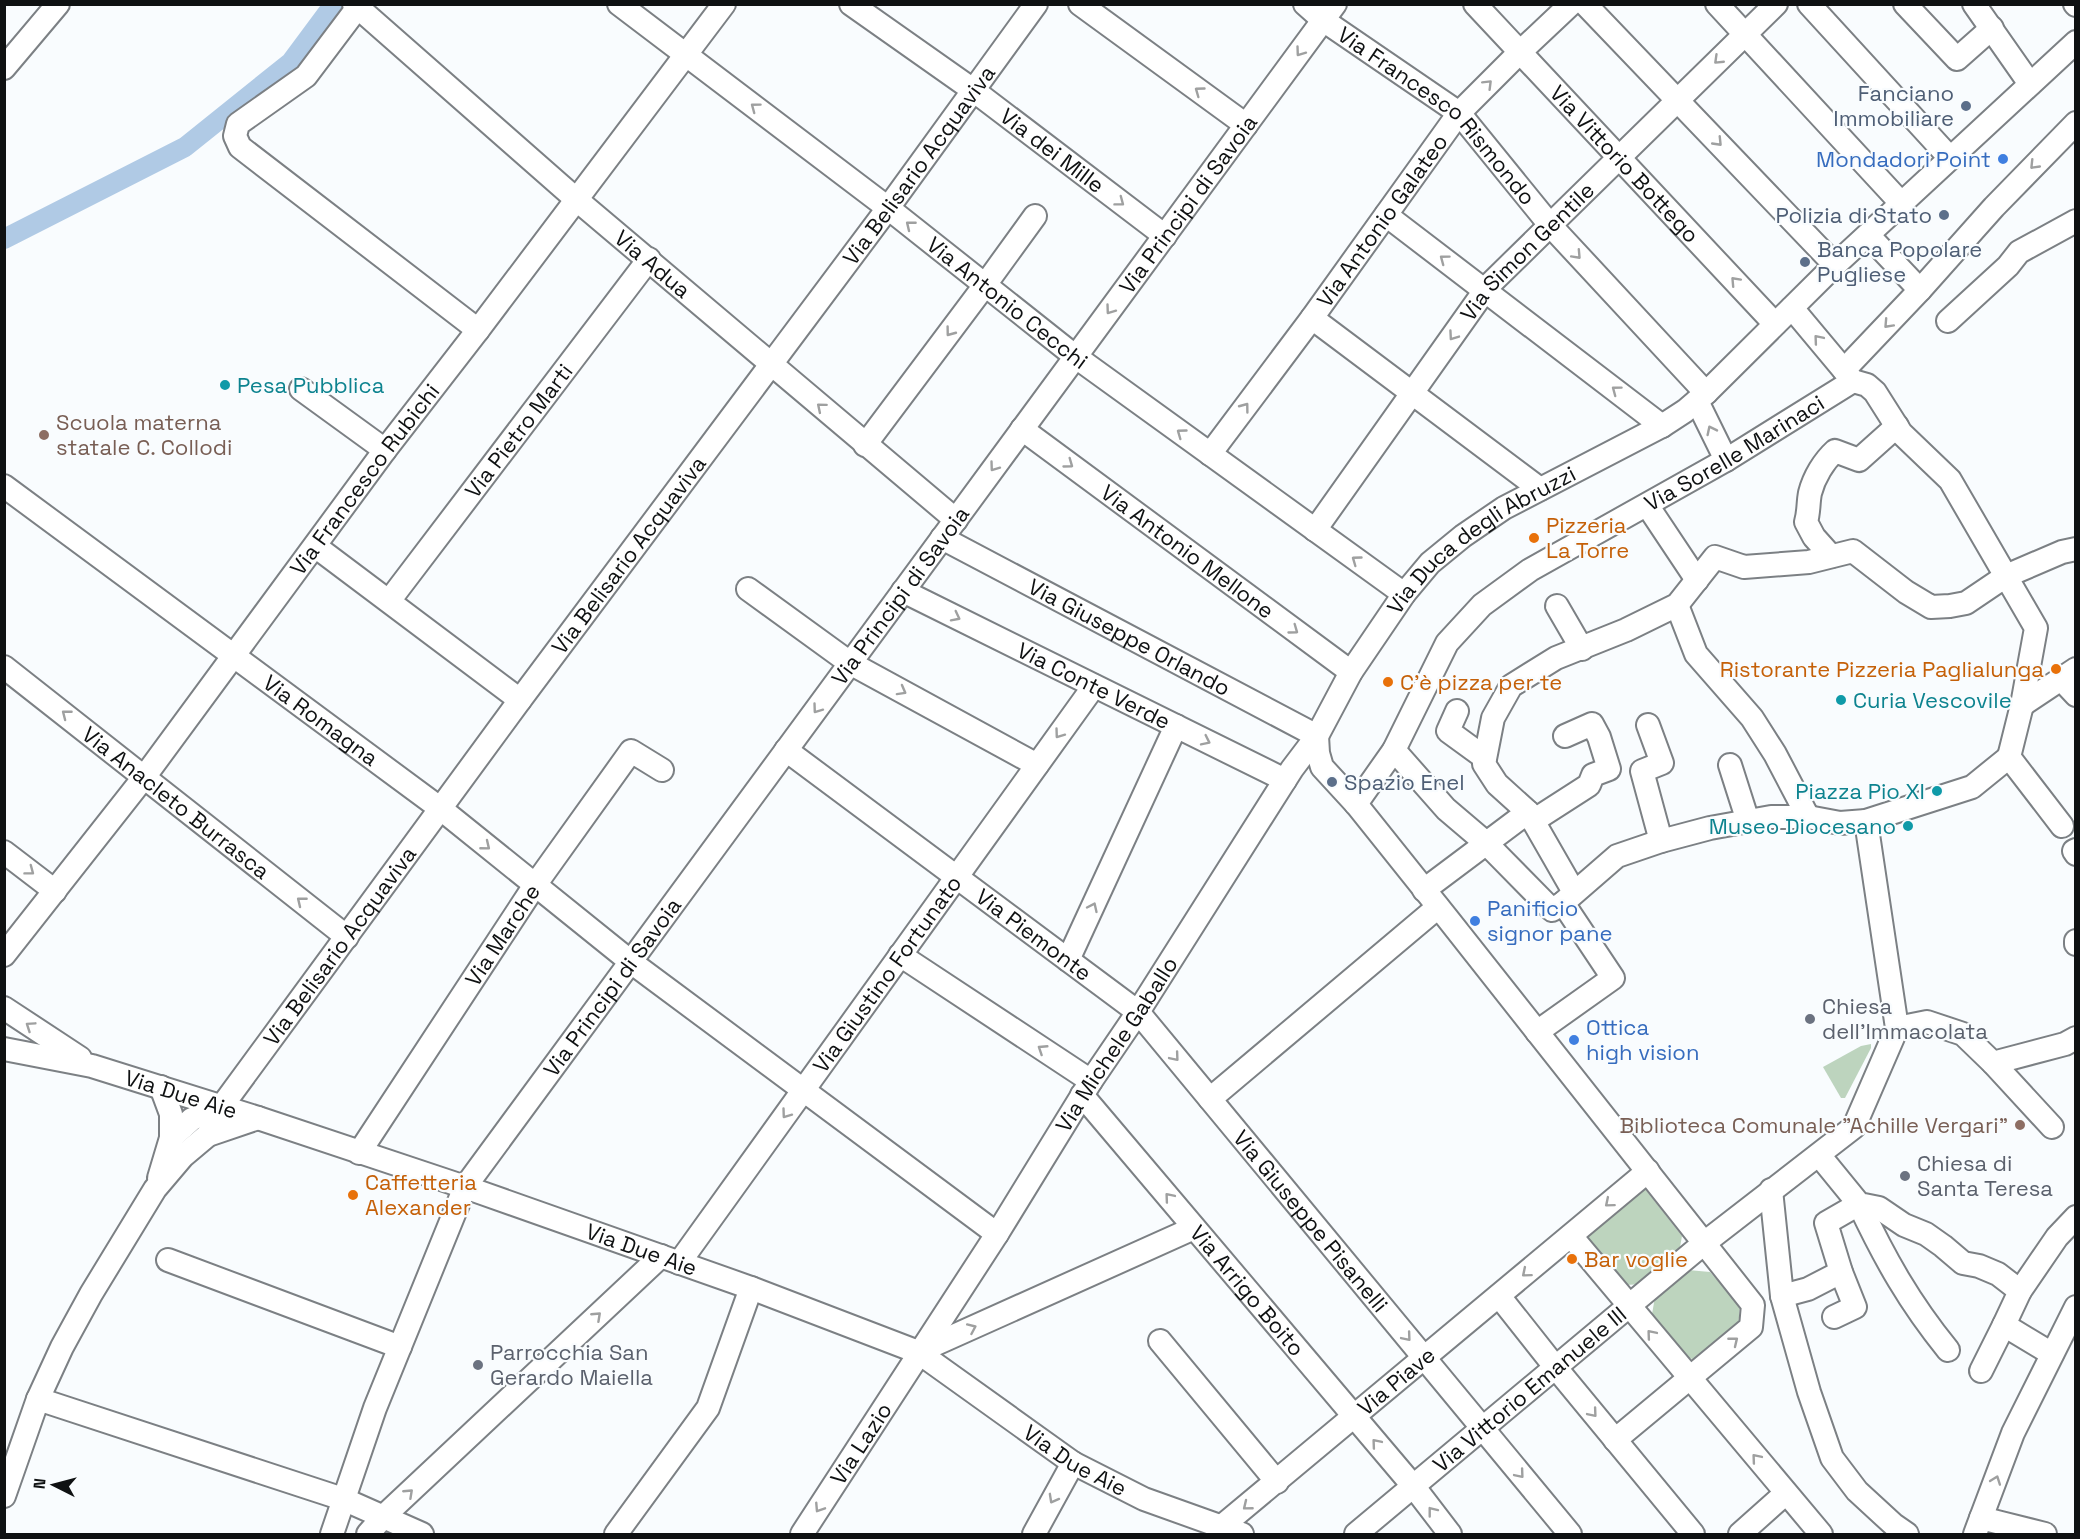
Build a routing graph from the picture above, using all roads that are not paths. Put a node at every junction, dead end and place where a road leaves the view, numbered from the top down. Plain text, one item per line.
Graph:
1 (58, 4) edge
2 (619, 4) edge
3 (724, 4) edge
4 (850, 4) edge
5 (1036, 4) edge
6 (1080, 4) edge
7 (1305, 4) edge
8 (1475, 4) edge
9 (1571, 4) edge
10 (1585, 4) edge
11 (1717, 4) edge
12 (1776, 4) edge
13 (1809, 4) edge
14 (1905, 4) edge
15 (1974, 4) edge
16 (356, 6) edge
17 (1329, 12) edge
18 (1992, 28) junction
19 (1744, 34) junction
20 (2076, 42) edge
21 (1520, 52) junction
22 (686, 56) junction
23 (4, 68) edge
24 (2030, 84) junction
25 (973, 90) junction
26 (1678, 99) junction
27 (1459, 113) junction
28 (2076, 123) edge
29 (1246, 125) junction
30 (1619, 157) junction
31 (1950, 158) junction
32 (577, 200) junction
33 (1901, 203) junction
34 (888, 208) junction
35 (1386, 215) junction
36 (1035, 216) dead end
37 (2076, 221) edge
38 (1550, 225) junction
39 (1868, 235) junction
40 (1165, 236) junction
41 (649, 259) junction
42 (1835, 265) junction
43 (986, 285) junction
44 (1920, 290) junction
45 (1485, 291) junction
46 (1792, 308) junction
47 (1312, 318) junction
48 (1948, 321) dead end
49 (1775, 324) junction
50 (478, 330) junction
51 (1076, 357) junction
52 (770, 365) junction
53 (1848, 375) junction
54 (301, 389) dead end
55 (1413, 392) junction
56 (1702, 397) junction
57 (1662, 426) junction
58 (1897, 426) junction
59 (1022, 429) junction
60 (865, 445) junction
61 (386, 450) junction
62 (1210, 454) junction
63 (1726, 460) junction
64 (4, 486) edge
65 (1540, 489) junction
66 (1647, 505) junction
67 (956, 520) junction
68 (1316, 530) junction
69 (942, 538) junction
70 (315, 546) junction
71 (2076, 549) edge
72 (1831, 556) junction
73 (2006, 576) junction
74 (1697, 580) junction
75 (748, 589) dead end
76 (903, 591) junction
77 (1404, 594) junction
78 (388, 601) junction
79 (1677, 605) junction
80 (1557, 606) dead end
81 (1582, 649) junction
82 (233, 656) junction
83 (850, 663) junction
84 (4, 667) edge
85 (1351, 672) junction
86 (2071, 681) edge
87 (1094, 686) junction
88 (520, 700) junction
89 (2022, 705) junction
90 (1457, 711) dead end
91 (1648, 725) dead end
92 (1176, 726) junction
93 (1317, 736) junction
94 (1565, 736) dead end
95 (786, 750) junction
96 (1394, 750) junction
97 (2009, 757) junction
98 (1485, 758) junction
99 (1037, 765) junction
100 (1730, 765) dead end
101 (662, 770) dead end
102 (145, 776) junction
103 (1285, 780) junction
104 (1356, 804) junction
105 (441, 809) junction
106 (1531, 816) junction
107 (1746, 817) junction
108 (1808, 817) junction
109 (1866, 821) junction
110 (2062, 826) dead end
111 (1661, 840) junction
112 (1486, 843) junction
113 (4, 852) edge
114 (957, 876) junction
115 (535, 885) junction
116 (55, 891) junction
117 (1431, 898) junction
118 (1569, 898) junction
119 (347, 938) junction
120 (4, 955) edge
121 (900, 956) junction
122 (1068, 960) junction
123 (631, 962) junction
124 (4, 1008) edge
125 (1138, 1012) junction
126 (1897, 1028) junction
127 (1537, 1032) junction
128 (2076, 1038) edge
129 (4, 1049) edge
130 (1993, 1063) junction
131 (92, 1066) junction
132 (161, 1087) junction
133 (1087, 1088) junction
134 (803, 1090) junction
135 (1210, 1099) junction
136 (222, 1106) junction
137 (258, 1118) junction
138 (2052, 1126) dead end
139 (208, 1136) junction
140 (171, 1138) junction
141 (359, 1153) junction
142 (1819, 1155) junction
143 (1648, 1171) junction
144 (465, 1187) junction
145 (156, 1189) junction
146 (1771, 1190) junction
147 (1859, 1204) junction
148 (2076, 1217) edge
149 (1194, 1228) junction
150 (997, 1234) junction
151 (1571, 1236) junction
152 (1704, 1244) junction
153 (168, 1260) dead end
154 (670, 1260) junction
155 (1841, 1272) junction
156 (751, 1288) junction
157 (2020, 1291) junction
158 (1499, 1296) junction
159 (1782, 1296) junction
160 (1629, 1307) junction
161 (2076, 1307) edge
162 (1834, 1317) dead end
163 (2004, 1325) junction
164 (1160, 1341) dead end
165 (400, 1347) junction
166 (1948, 1350) dead end
167 (918, 1353) junction
168 (2052, 1354) junction
169 (1424, 1358) junction
170 (1556, 1368) junction
171 (1981, 1371) dead end
172 (1689, 1378) junction
173 (38, 1399) junction
174 (1354, 1416) junction
175 (1483, 1429) junction
176 (1615, 1440) junction
177 (1073, 1463) junction
178 (1277, 1482) junction
179 (1414, 1487) junction
180 (1786, 1494) junction
181 (4, 1496) edge
182 (343, 1499) junction
183 (384, 1516) junction
184 (1978, 1526) edge
185 (1221, 1527) junction
186 (332, 1534) edge
187 (368, 1534) edge
188 (422, 1534) edge
189 (616, 1534) edge
190 (802, 1534) edge
191 (1034, 1534) edge
192 (1242, 1534) edge
193 (1356, 1534) edge
194 (1450, 1534) edge
195 (1570, 1534) edge
196 (1694, 1534) edge
197 (1740, 1534) edge
198 (1821, 1534) edge
199 (1907, 1534) edge
200 (2045, 1534) edge

1 - 23 street
2 - 22 street, Via Antonio Cecchi
3 - 22 street, Via Francesco Rubichi
4 - 25 street, Via dei Mille
5 - 25 street, Via Belisario Acquaviva
29 -> 6 street
7 - 17 street, Via Francesco Rismondo
8 - 21 street, Via Vittorio Bottego
9 - 21 street, Via Antonio Galateo
10 - 26 street
11 - 19 street
12 - 19 street, Via Simon Gentile
13 - 31 street
14 - 18 street
15 - 18 street
16 - 32 street, Via Adua
16 - 50 street
17 - 27 street, Via Francesco Rismondo
17 -> 29 street, Via Principi di Savoia
18 - 24 street
19 -> 26 street, Via Simon Gentile
19 - 33 street
20 - 24 street, Via Duca degli Abruzzi
27 -> 21 street, Via Antonio Galateo
21 - 30 street, Via Vittorio Bottego
22 - 32 street, Via Francesco Rubichi
34 -> 22 street, Via Antonio Cecchi
24 - 31 street, Via Duca degli Abruzzi
25 - 34 street, Via Belisario Acquaviva
25 -> 40 street, Via dei Mille
26 - 30 street, Via Simon Gentile
26 -> 42 street
27 - 35 street, Via Antonio Galateo
27 - 38 street, Via Francesco Rismondo
28 -> 44 street, Via Sorelle Marinaci
29 - 40 street, Via Principi di Savoia
30 - 38 street, Via Simon Gentile
49 -> 30 street, Via Vittorio Bottego
31 - 33 street, Via Duca degli Abruzzi
32 - 41 street, Via Adua
32 - 50 street, Via Francesco Rubichi
33 - 39 street, Via Duca degli Abruzzi
43 -> 34 street, Via Antonio Cecchi
34 - 52 street, Via Belisario Acquaviva
45 -> 35 street
35 - 47 street, Via Antonio Galateo
36 - 43 street
37 - 48 street
38 - 45 street, Via Simon Gentile
38 -> 56 street, Via Francesco Rismondo
39 - 42 street, Via Duca degli Abruzzi
39 - 44 street
40 -> 51 street, Via Principi di Savoia
41 - 52 street, Via Adua
41 - 78 street, Via Pietro Marti
42 - 46 street, Via Duca degli Abruzzi
43 - 51 street, Via Antonio Cecchi
43 -> 60 street
44 -> 53 street, Via Sorelle Marinaci
45 -> 55 street, Via Simon Gentile
57 -> 45 street
46 - 49 street, Via Duca degli Abruzzi
53 -> 46 street
47 - 55 street
62 -> 47 street, Via Antonio Galateo
49 - 56 street, Via Duca degli Abruzzi
50 - 61 street, Via Francesco Rubichi
51 - 59 street, Via Principi di Savoia
62 -> 51 street, Via Antonio Cecchi
60 -> 52 street, Via Adua
52 - 88 street, Via Belisario Acquaviva
53 - 58 street
53 - 63 street, Via Sorelle Marinaci
54 - 61 street
55 - 65 street
55 - 68 street, Via Simon Gentile
56 - 57 street, Via Duca degli Abruzzi
63 -> 56 street, Via Francesco Rismondo
57 - 65 street, Via Duca degli Abruzzi
58 - 72 street
58 - 73 street
59 -> 67 street, Via Principi di Savoia
59 -> 85 street, Via Antonio Mellone
60 - 67 street, Via Adua
61 - 70 street, Via Francesco Rubichi
62 - 68 street, Via Antonio Cecchi
63 - 66 street, Via Sorelle Marinaci
64 - 82 street, Via Romagna
65 - 77 street, Via Duca degli Abruzzi
66 - 74 street
66 - 96 street, Via Sorelle Marinaci
67 - 69 street, Via Principi di Savoia
77 -> 68 street, Via Antonio Cecchi
69 - 76 street, Via Principi di Savoia
69 - 93 street, Via Giuseppe Orlando
70 - 78 street
70 - 82 street, Via Francesco Rubichi
71 - 73 street
72 - 73 street
72 - 74 street
73 - 89 street
74 - 79 street
75 - 83 street
76 - 83 street, Via Principi di Savoia
76 -> 87 street, Via Conte Verde
77 - 85 street, Via Duca degli Abruzzi
78 - 88 street
79 - 81 street
79 - 108 street
80 - 81 street
81 - 98 street
82 - 102 street, Via Francesco Rubichi
82 - 105 street, Via Romagna
83 -> 95 street, Via Principi di Savoia
83 -> 99 street
102 -> 84 street, Via Anacleto Burrasca
85 - 93 street, Via Duca degli Abruzzi
86 - 89 street
87 - 92 street, Via Conte Verde
87 -> 99 street, Via Giustino Fortunato
88 - 105 street, Via Belisario Acquaviva
89 - 97 street
90 - 98 street
91 - 111 street
92 -> 103 street, Via Conte Verde
122 -> 92 street
93 - 103 street, Via Michele Gaballo
93 - 104 street
94 - 106 street
95 - 114 street, Via Piemonte
95 - 123 street, Via Principi di Savoia
96 - 104 street, Via Sorelle Marinaci
96 - 112 street
97 - 109 street
97 - 110 street
98 - 106 street
99 - 114 street, Via Giustino Fortunato
100 - 107 street
101 - 115 street, Via Marche
102 - 116 street, Via Francesco Rubichi
119 -> 102 street, Via Anacleto Burrasca
103 - 125 street, Via Michele Gaballo
104 - 117 street
105 -> 115 street, Via Romagna
105 - 119 street, Via Belisario Acquaviva
106 - 112 street
106 - 118 street
107 - 108 street
107 - 111 street
108 - 109 street
109 - 126 street
111 - 118 street
112 - 117 street
112 - 118 street
113 -> 116 street
114 - 121 street, Via Giustino Fortunato
114 - 122 street, Via Piemonte
115 - 123 street, Via Romagna
115 - 141 street, Via Marche
116 - 120 street, Via Francesco Rubichi
117 - 127 street
117 - 135 street
118 - 127 street
119 - 136 street, Via Belisario Acquaviva
133 -> 121 street, Via Arrigo Boito
121 - 134 street, Via Giustino Fortunato
122 - 125 street, Via Piemonte
123 - 134 street, Via Romagna
123 - 144 street, Via Principi di Savoia
131 -> 124 street
125 - 133 street, Via Michele Gaballo
125 -> 135 street, Via Giuseppe Pisanelli
126 - 130 street
126 - 142 street, Via Vittorio Emanuele III
127 - 143 street
128 - 130 street
129 - 131 street, Via Due Aie
130 - 138 street
131 - 132 street, Via Due Aie
132 - 136 street, Via Due Aie
132 - 140 street
149 -> 133 street, Via Arrigo Boito
133 - 150 street, Via Michele Gaballo
134 - 150 street, Via Romagna
134 -> 154 street, Via Giustino Fortunato
135 -> 169 street, Via Giuseppe Pisanelli
136 - 137 street, Via Due Aie
136 - 139 street, Via Belisario Acquaviva
136 - 140 street
137 - 139 street
137 - 141 street, Via Due Aie
139 - 145 street
140 - 145 street
141 - 144 street, Via Due Aie
142 - 146 street, Via Vittorio Emanuele III
142 - 147 street
143 -> 151 street, Via Piave
143 - 152 street
144 - 154 street, Via Due Aie
144 - 165 street, Via Principi di Savoia
145 - 173 street
146 - 152 street, Via Vittorio Emanuele III
146 - 159 street
147 - 155 street
147 - 157 street
147 - 166 street
148 - 157 street
167 -> 149 street
149 - 174 street, Via Arrigo Boito
150 - 167 street, Via Michele Gaballo
151 -> 158 street, Via Piave
151 - 160 street
152 - 160 street, Via Vittorio Emanuele III
172 -> 152 street
153 - 165 street
154 - 156 street, Via Due Aie
183 -> 154 street, Via Giustino Fortunato
155 - 159 street
155 - 162 street
156 - 167 street, Via Due Aie
156 - 189 street
157 - 163 street
158 - 169 street, Via Piave
158 - 170 street
159 - 199 street
160 - 170 street, Via Vittorio Emanuele III
172 -> 160 street
161 - 168 street
163 - 168 street
163 - 171 street
164 - 178 street
165 - 182 street, Via Principi di Savoia
167 - 177 street, Via Due Aie
167 -> 190 street, Via Lazio
184 -> 168 street
169 - 174 street, Via Piave
169 - 175 street, Via Giuseppe Pisanelli
170 - 175 street, Via Vittorio Emanuele III
170 -> 176 street
172 - 176 street
180 -> 172 street
173 - 181 street
173 - 182 street
174 - 178 street, Via Piave
179 -> 174 street, Via Arrigo Boito
175 - 179 street, Via Vittorio Emanuele III
175 -> 195 street, Via Giuseppe Pisanelli
176 - 196 street
177 - 185 street, Via Due Aie
177 -> 191 street
178 -> 185 street, Via Piave
179 - 193 street, Via Vittorio Emanuele III
194 -> 179 street, Via Arrigo Boito
180 - 197 street
180 - 198 street
182 - 183 street
182 - 186 street, Via Principi di Savoia
183 - 187 street, Via Giustino Fortunato
183 - 188 street
184 - 200 street
185 - 192 street, Via Due Aie

